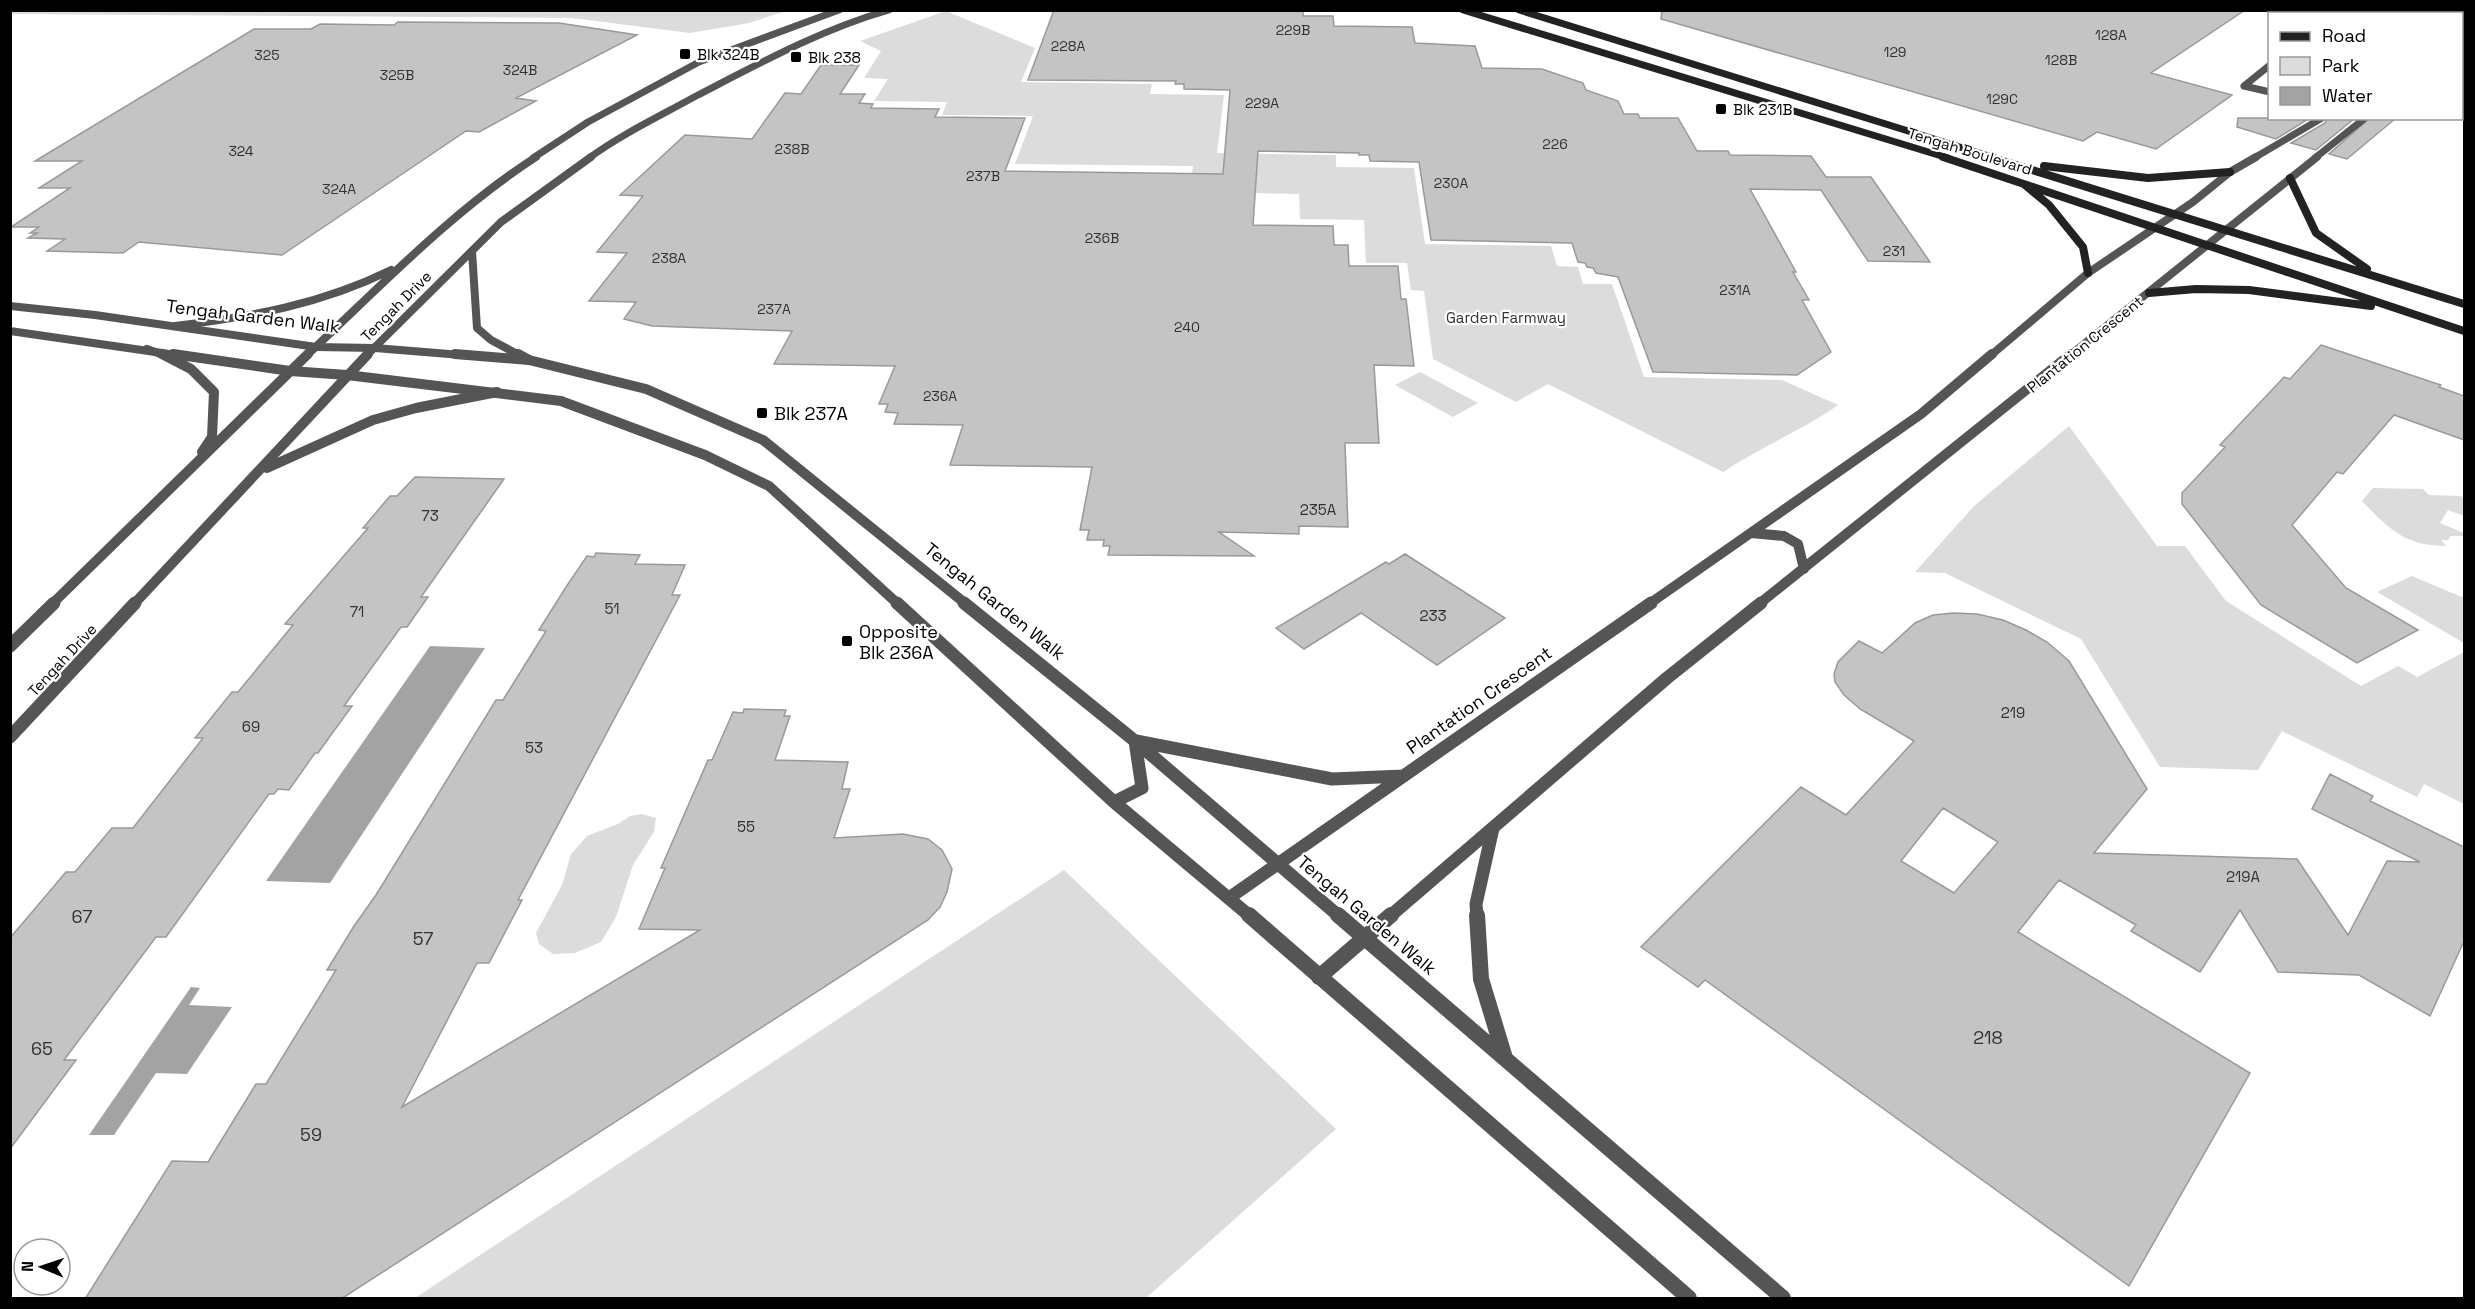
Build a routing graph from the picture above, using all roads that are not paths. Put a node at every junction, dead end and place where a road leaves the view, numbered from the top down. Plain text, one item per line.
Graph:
1 (839, 10) edge
2 (889, 10) edge
3 (1463, 10) edge
4 (1519, 10) edge
5 (2268, 67) edge
6 (2268, 92) edge
7 (2319, 120) edge
8 (2362, 120) edge
9 (2011, 161) junction
10 (2230, 172) junction
11 (2290, 178) junction
12 (2017, 179) junction
13 (2175, 213) junction
14 (2157, 227) junction
15 (2224, 229) junction
16 (2210, 245) junction
17 (472, 251) junction
18 (408, 261) junction
19 (2088, 273) junction
20 (2384, 279) junction
21 (2149, 293) junction
22 (2464, 304) edge
23 (10, 306) edge
24 (2399, 310) junction
25 (175, 326) junction
26 (2464, 330) edge
27 (10, 331) edge
28 (316, 347) junction
29 (375, 348) junction
30 (147, 349) junction
31 (529, 360) junction
32 (290, 371) junction
33 (347, 375) junction
34 (497, 392) junction
35 (260, 471) junction
36 (189, 473) junction
37 (1751, 533) junction
38 (1804, 569) junction
39 (10, 646) edge
40 (10, 737) edge
41 (1135, 741) junction
42 (1404, 776) junction
43 (1114, 802) junction
44 (1493, 828) junction
45 (1277, 864) junction
46 (1229, 898) junction
47 (1365, 937) junction
48 (1319, 977) junction
49 (1505, 1059) junction
50 (1689, 1299) edge
51 (1783, 1299) edge

1 - 18 street, Tengah Drive
2 - 17 street, Tengah Drive
3 - 12 main road, Tengah Boulevard
4 - 9 main road, Tengah Boulevard
5 - 6 street
7 - 10 street, Plantation Crescent
8 - 11 street, Plantation Crescent
9 - 10 main road
9 - 13 main road, Tengah Boulevard
10 - 13 street, Plantation Crescent
11 - 15 street, Plantation Crescent
11 - 20 main road
12 - 14 main road, Tengah Boulevard
12 - 19 main road
13 - 14 street, Plantation Crescent
13 - 15 main road, Tengah Boulevard
14 - 16 main road, Tengah Boulevard
14 - 19 street, Plantation Crescent
15 - 16 street, Plantation Crescent
15 - 20 main road, Tengah Boulevard
16 - 21 street, Plantation Crescent
16 - 24 main road, Tengah Boulevard
17 - 29 street, Tengah Drive
17 - 31 street
18 - 25 street
18 - 28 street, Tengah Drive
19 - 37 street, Plantation Crescent
20 - 22 main road, Tengah Boulevard
21 - 24 main road
21 - 38 street, Plantation Crescent
23 - 25 street, Tengah Garden Walk
24 - 26 main road, Tengah Boulevard
25 - 28 street, Tengah Garden Walk
27 - 30 street
28 - 29 street, Tengah Garden Walk
28 - 32 street, Tengah Drive
29 - 31 street, Tengah Garden Walk
29 - 33 street, Tengah Drive
30 - 32 street
30 - 36 street
31 - 41 street, Tengah Garden Walk
32 - 33 street
32 - 36 street, Tengah Drive
33 - 34 street
33 - 35 street, Tengah Drive
34 - 35 street
34 - 43 street
35 - 40 street, Tengah Drive
36 - 39 street, Tengah Drive
37 - 38 street
37 - 42 street, Plantation Crescent
38 - 44 street, Plantation Crescent
41 - 42 street
41 - 43 street
41 - 45 street, Tengah Garden Walk
42 - 45 street, Plantation Crescent
43 - 46 street
44 - 47 street, Plantation Crescent
44 - 49 street
45 - 46 street, Plantation Crescent
45 - 47 street, Tengah Garden Walk
46 - 48 street
47 - 48 street, Plantation Crescent
47 - 49 street, Tengah Garden Walk
48 - 50 street
49 - 51 street, Tengah Garden Walk

